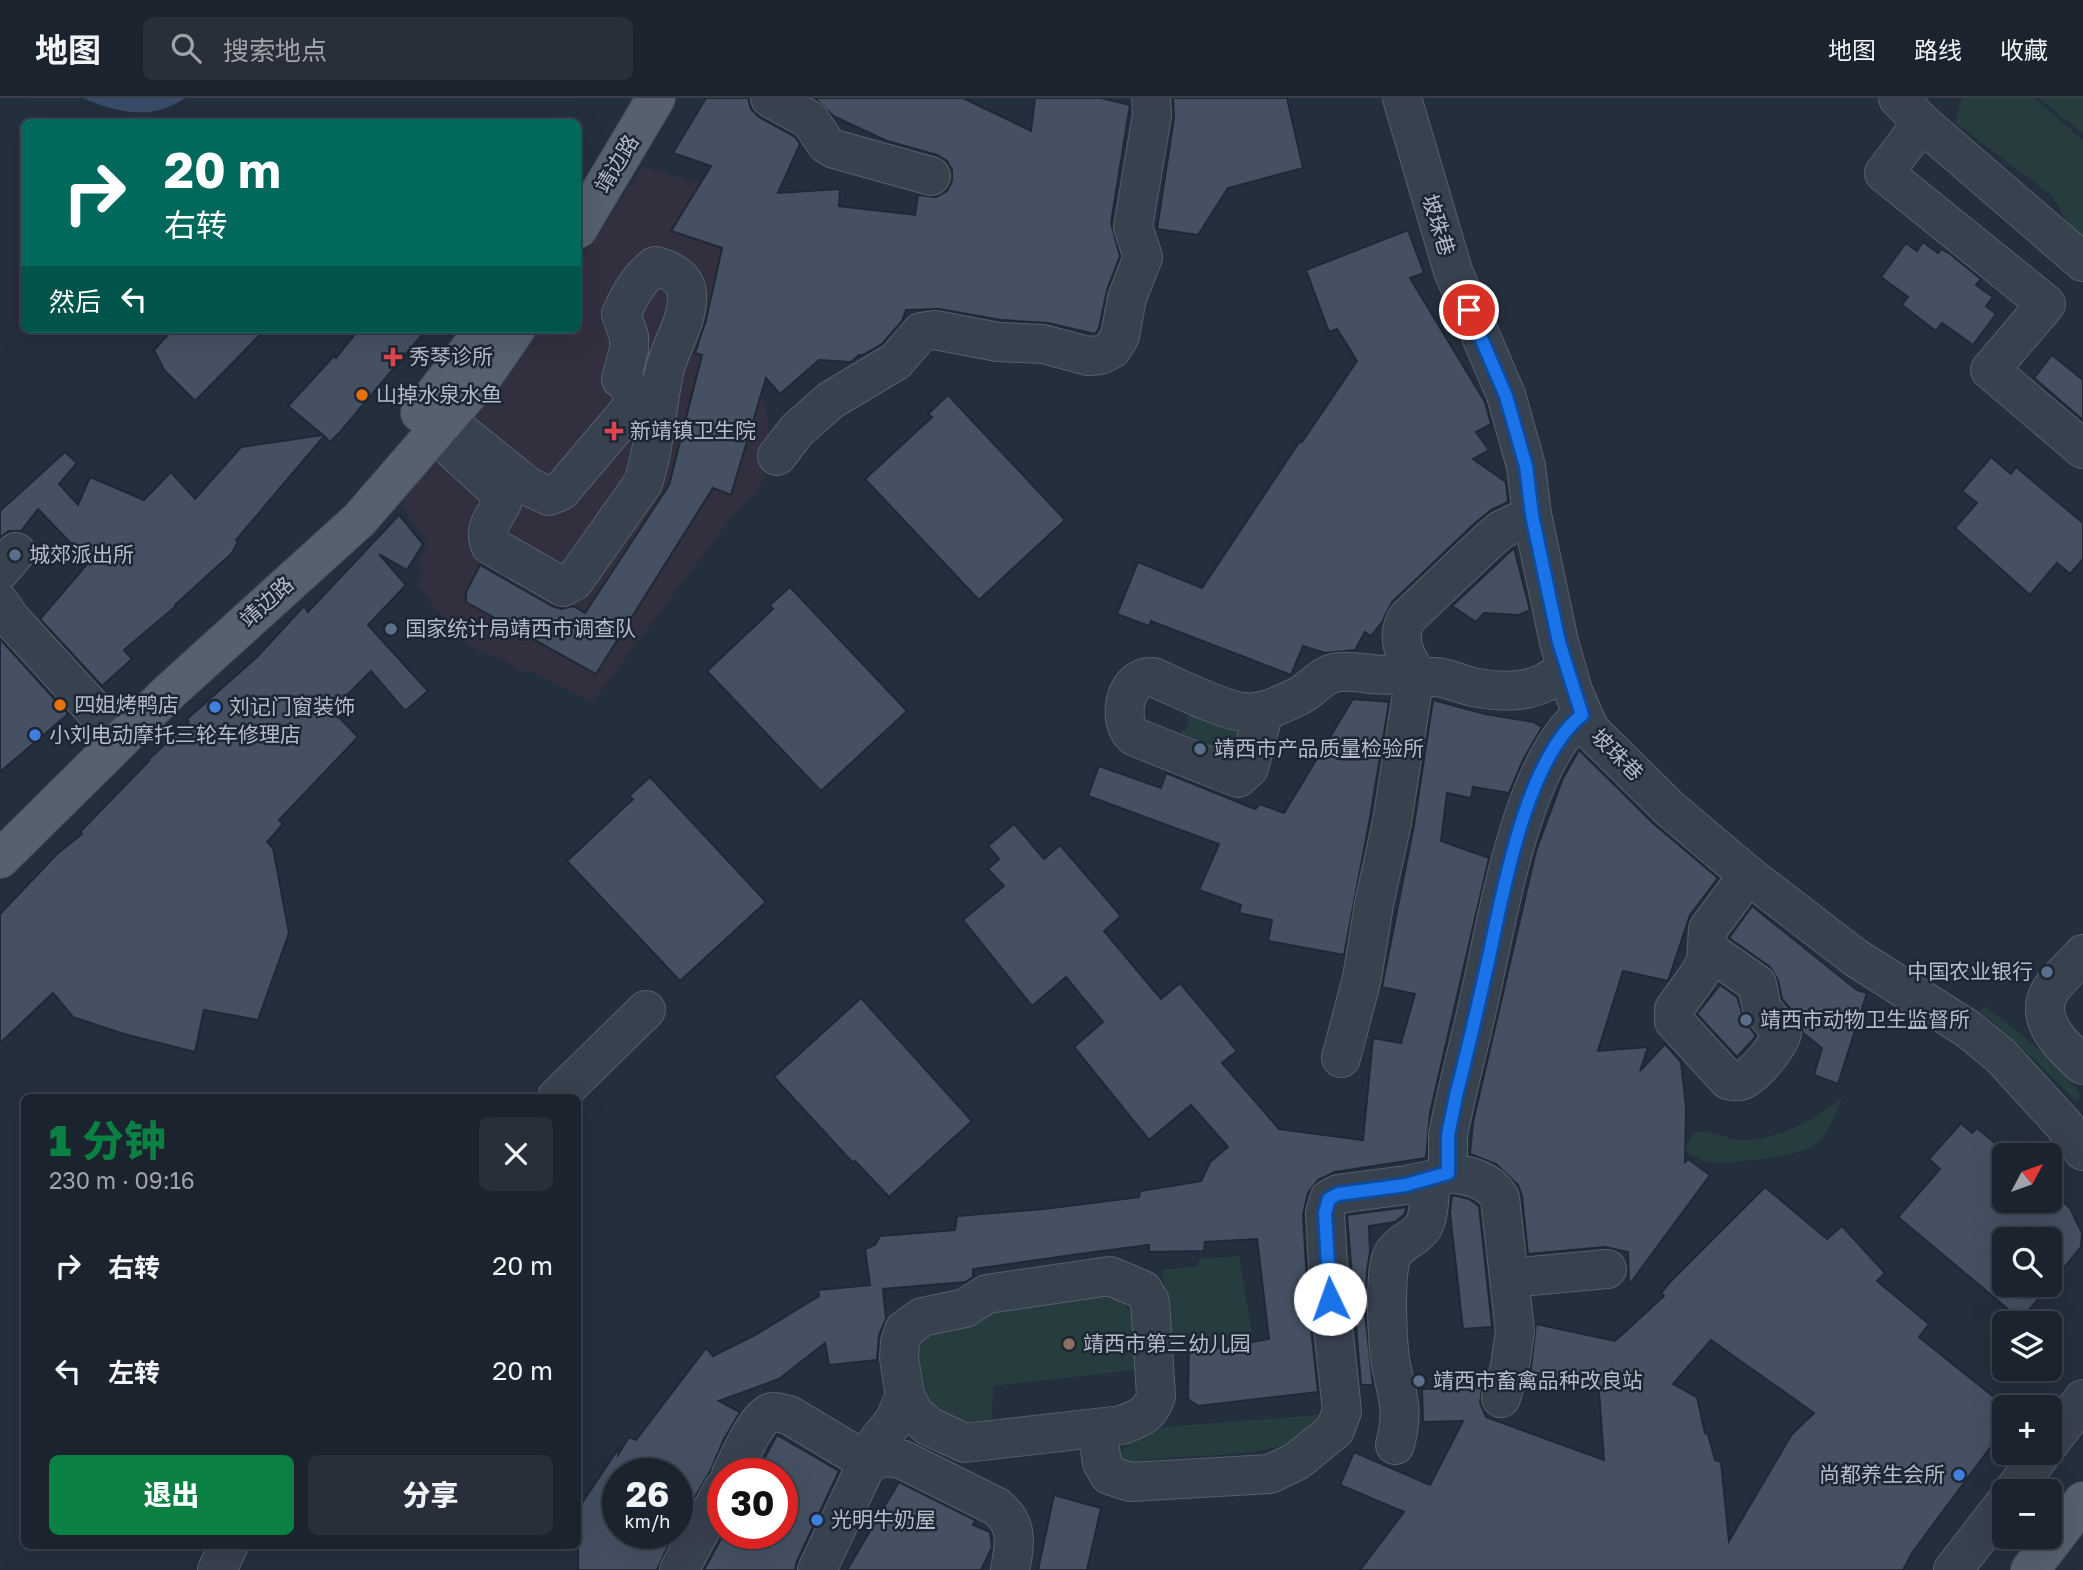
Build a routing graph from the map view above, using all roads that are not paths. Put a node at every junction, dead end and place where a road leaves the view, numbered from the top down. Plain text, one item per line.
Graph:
1 (628, 98) edge
2 (656, 98) edge
3 (770, 98) edge
4 (1151, 98) edge
5 (1402, 98) edge
6 (1910, 111) edge
7 (931, 176) dead end
8 (581, 181) edge
9 (581, 224) edge
10 (2083, 262) edge
11 (482, 333) edge
12 (513, 333) edge
13 (441, 427) junction
14 (2083, 449) edge
15 (777, 456) dead end
16 (1532, 515) junction
17 (0, 603) edge
18 (1566, 669) junction
19 (1416, 674) junction
20 (1264, 711) dead end
21 (1582, 715) junction
22 (108, 725) junction
23 (0, 829) edge
24 (0, 859) edge
25 (1748, 875) junction
26 (1708, 950) dead end
27 (2083, 954) edge
28 (646, 1010) dead end
29 (1341, 1058) dead end
30 (2083, 1065) edge
31 (560, 1094) edge
32 (2083, 1151) edge
33 (1439, 1177) junction
34 (1607, 1269) dead end
35 (1510, 1278) junction
36 (905, 1396) junction
37 (1501, 1398) dead end
38 (2083, 1399) edge
39 (2062, 1427) edge
40 (1097, 1428) junction
41 (1395, 1445) dead end
42 (871, 1457) junction
43 (739, 1458) edge
44 (2033, 1465) edge
45 (2022, 1479) edge
46 (2083, 1501) edge
47 (707, 1518) edge
48 (1992, 1520) edge
49 (227, 1549) edge
50 (217, 1570) edge
51 (679, 1570) edge
52 (817, 1570) edge
53 (1010, 1570) edge
54 (1953, 1570) edge
55 (2030, 1570) edge

1 - 8 main road, 靖边路
2 - 9 main road, 靖边路
3 - 7 street
4 - 15 street
5 - 16 street, 坡珠巷
6 - 10 street
6 - 14 street
11 - 22 main road, 靖边路
12 - 13 main road, 靖边路
13 - 13 street
13 - 24 main road, 靖边路
16 - 18 street, 坡珠巷
16 - 19 street
17 - 22 street
18 - 19 street
18 - 21 street, 坡珠巷
19 - 20 street
19 - 29 street
21 - 25 street, 坡珠巷
21 - 33 street
22 - 23 main road, 靖边路
25 - 26 street
25 - 32 street, 坡珠巷
27 - 30 street
28 - 31 street
33 - 35 street
33 - 40 street
33 - 41 street
34 - 35 street
35 - 37 street
36 - 40 street
36 - 40 street
36 - 42 street
38 - 39 street
42 - 43 street
42 - 52 street
42 - 53 street
44 - 45 street
46 - 55 main road
47 - 51 street
48 - 54 street
49 - 50 street

